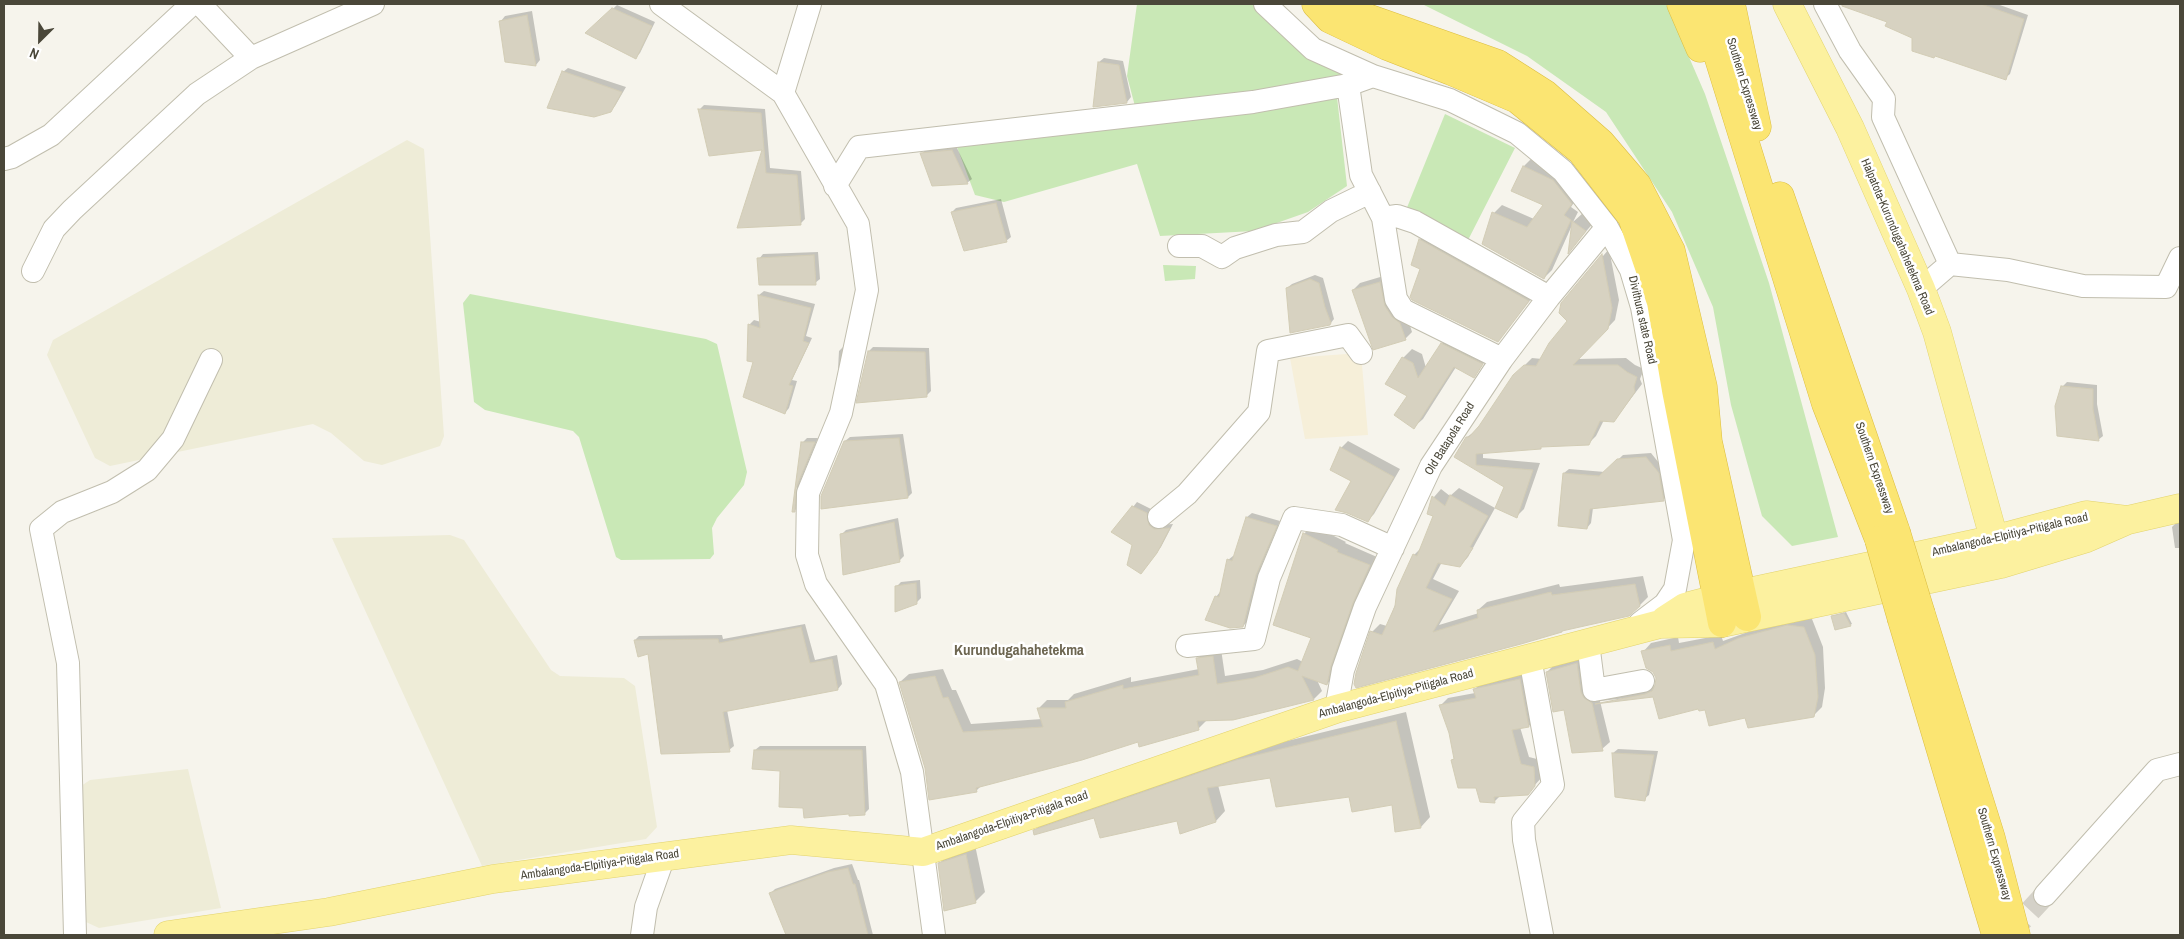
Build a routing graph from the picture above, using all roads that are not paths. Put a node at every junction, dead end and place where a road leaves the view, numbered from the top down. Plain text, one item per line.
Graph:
1 (192, 4) edge
2 (200, 4) edge
3 (373, 4) edge
4 (661, 4) edge
5 (810, 4) edge
6 (1265, 4) edge
7 (1316, 4) edge
8 (1343, 4) edge
9 (1681, 4) edge
10 (1702, 4) edge
11 (1720, 4) edge
12 (1731, 4) edge
13 (1787, 4) edge
14 (1825, 4) edge
15 (251, 58) junction
16 (1373, 76) junction
17 (1348, 85) junction
18 (783, 93) junction
19 (1751, 134) junction
20 (4, 159) edge
21 (835, 186) junction
22 (1370, 192) junction
23 (1383, 218) junction
24 (1608, 227) junction
25 (1178, 246) dead end
26 (2180, 258) edge
27 (1950, 264) junction
28 (33, 271) dead end
29 (1922, 289) junction
30 (1549, 297) junction
31 (1360, 353) dead end
32 (1502, 359) junction
33 (211, 360) dead end
34 (2180, 508) edge
35 (1159, 517) dead end
36 (1393, 548) junction
37 (1998, 551) junction
38 (1731, 608) junction
39 (1912, 617) junction
40 (1628, 633) junction
41 (1588, 643) junction
42 (1187, 646) dead end
43 (1530, 658) junction
44 (1643, 681) dead end
45 (1336, 709) junction
46 (2180, 764) edge
47 (923, 852) junction
48 (664, 856) junction
49 (2045, 895) tunnel mouth
50 (75, 935) edge
51 (168, 935) edge
52 (642, 935) edge
53 (934, 935) edge
54 (1542, 935) edge
55 (1996, 935) edge
56 (2016, 935) edge

1 - 20 street
2 - 15 street
3 - 15 street
4 - 18 street
5 - 18 street
6 - 16 street, Divithura state Road
7 - 38 highway
8 - 38 highway
9 - 19 highway
10 - 19 highway, Southern Expressway
11 - 19 highway, Southern Expressway
12 - 19 highway
13 - 29 main road, Halpatota-Kurundugahahetekma Road
14 - 27 street
15 - 28 street
16 - 17 street
16 - 24 street, Divithura state Road
17 - 21 street
17 - 22 street
18 - 21 street
19 - 39 highway, Southern Expressway, bridge
21 - 47 street
22 - 23 street
22 - 25 street
23 - 30 street
23 - 32 street
24 - 30 street, Old Batapola Road
24 - 40 street, Divithura state Road
26 - 27 street
27 - 29 street
29 - 37 main road, Halpatota-Kurundugahahetekma Road
30 - 32 street, Old Batapola Road
31 - 35 street
32 - 36 street, Old Batapola Road
33 - 50 street
34 - 37 main road, Ambalangoda-Elpitiya-Pitigala Road
36 - 42 street
36 - 45 street, Old Batapola Road
37 - 38 main road, Ambalangoda-Elpitiya-Pitigala Road
38 - 40 main road, Ambalangoda-Elpitiya-Pitigala Road
39 - 55 highway, Southern Expressway
39 - 56 highway, Southern Expressway
40 - 41 main road, Ambalangoda-Elpitiya-Pitigala Road
41 - 43 main road, Ambalangoda-Elpitiya-Pitigala Road
41 - 44 street
43 - 45 main road, Ambalangoda-Elpitiya-Pitigala Road
43 - 54 street
45 - 47 main road, Ambalangoda-Elpitiya-Pitigala Road
46 - 49 street
47 - 48 main road, Ambalangoda-Elpitiya-Pitigala Road
47 - 53 street
48 - 51 main road, Ambalangoda-Elpitiya-Pitigala Road
48 - 52 street

